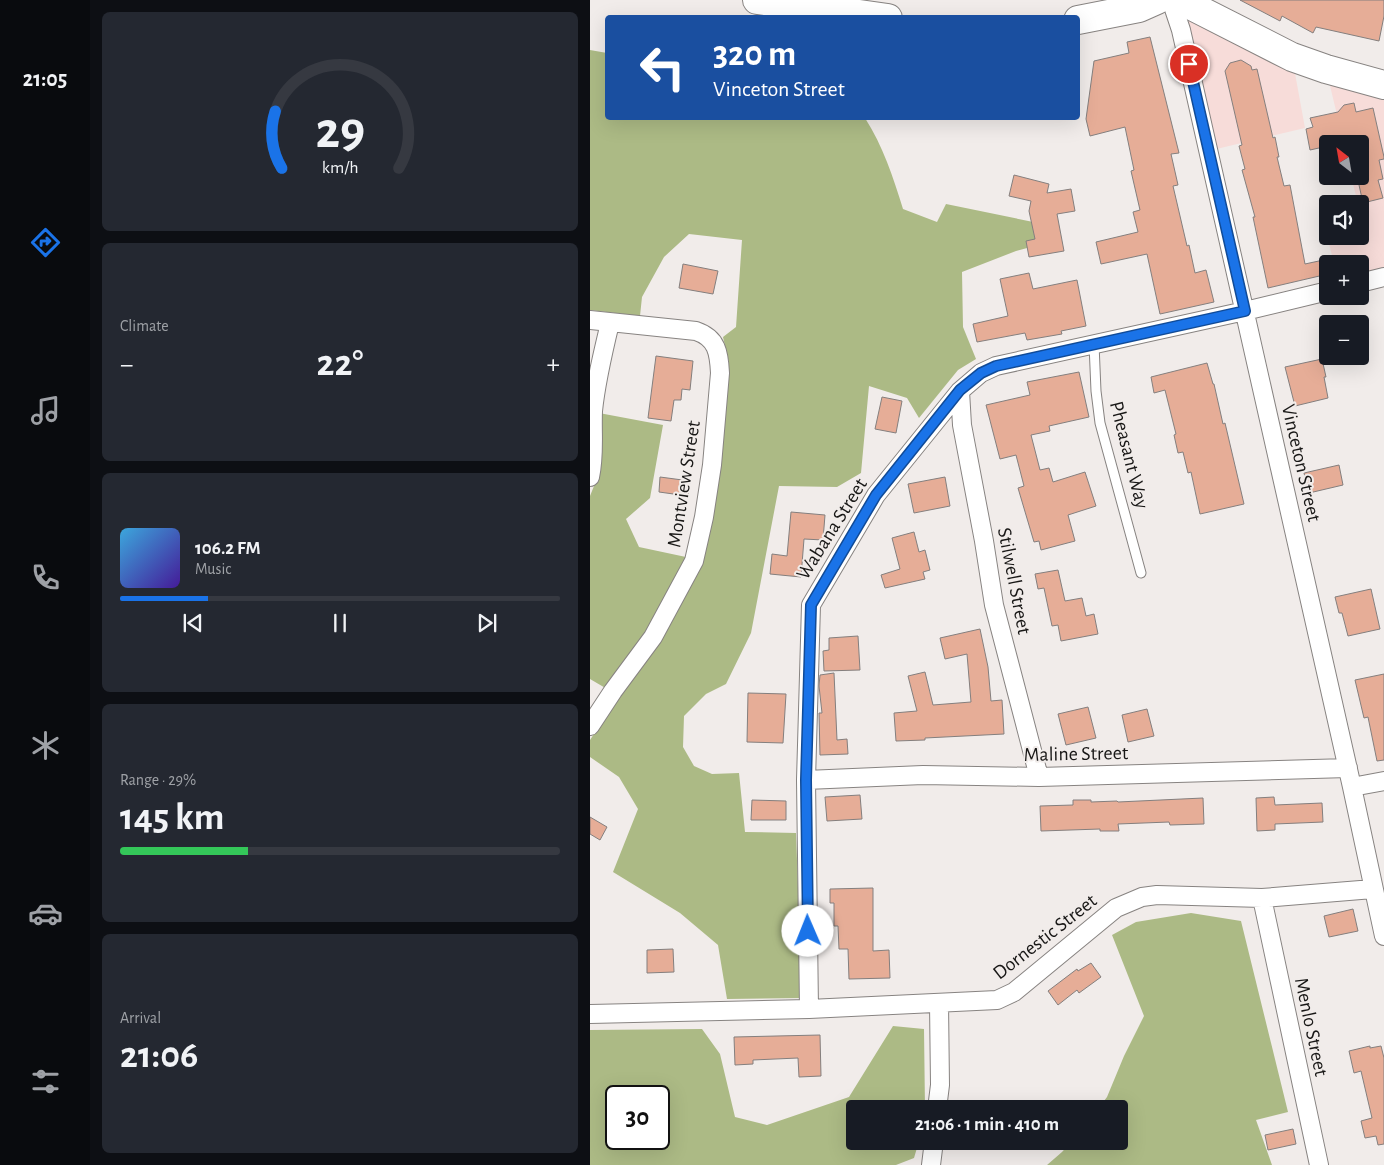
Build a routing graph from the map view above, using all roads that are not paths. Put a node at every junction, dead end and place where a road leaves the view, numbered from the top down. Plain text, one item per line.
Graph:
1 (757, 0) edge
2 (1157, 0) edge
3 (1171, 0) edge
4 (1180, 0) edge
5 (866, 15) edge
6 (1080, 20) edge
7 (1384, 85) edge
8 (1384, 278) edge
9 (1369, 281) edge
10 (1319, 293) edge
11 (1245, 311) junction
12 (590, 320) edge
13 (610, 322) junction
14 (1094, 344) junction
15 (960, 390) junction
16 (590, 477) edge
17 (1141, 573) dead end
18 (590, 726) edge
19 (1348, 768) junction
20 (1039, 777) junction
21 (806, 780) junction
22 (1384, 781) edge
23 (1352, 788) junction
24 (1373, 889) junction
25 (1262, 898) junction
26 (1384, 936) edge
27 (940, 1003) junction
28 (809, 1010) junction
29 (590, 1014) edge
30 (938, 1100) edge
31 (933, 1150) edge
32 (931, 1165) edge
33 (1319, 1165) edge

1 - 5 main road
2 - 6 main road
3 - 11 street, Vinceton Street
4 - 7 main road
8 - 9 street
10 - 11 street, Wabana Street
11 - 14 street, Wabana Street
11 - 19 street, Vinceton Street
12 - 13 street
13 - 16 street
13 - 18 street, Montview Street
14 - 15 street, Wabana Street
14 - 17 lane, Pheasant Way
15 - 20 street, Stilwell Street
15 - 21 street, Wabana Street
19 - 20 street, Maline Street
19 - 23 street, Vinceton Street
20 - 21 street, Maline Street
21 - 28 street, Wabana Street
22 - 23 street
23 - 24 street, Vinceton Street
24 - 25 street, Dornestic Street
24 - 26 street, Vinceton Street
25 - 27 street, Dornestic Street
25 - 33 street, Menlo Street
27 - 28 street, Dornestic Street
27 - 30 street
28 - 29 street, Dornestic Street
31 - 32 street

